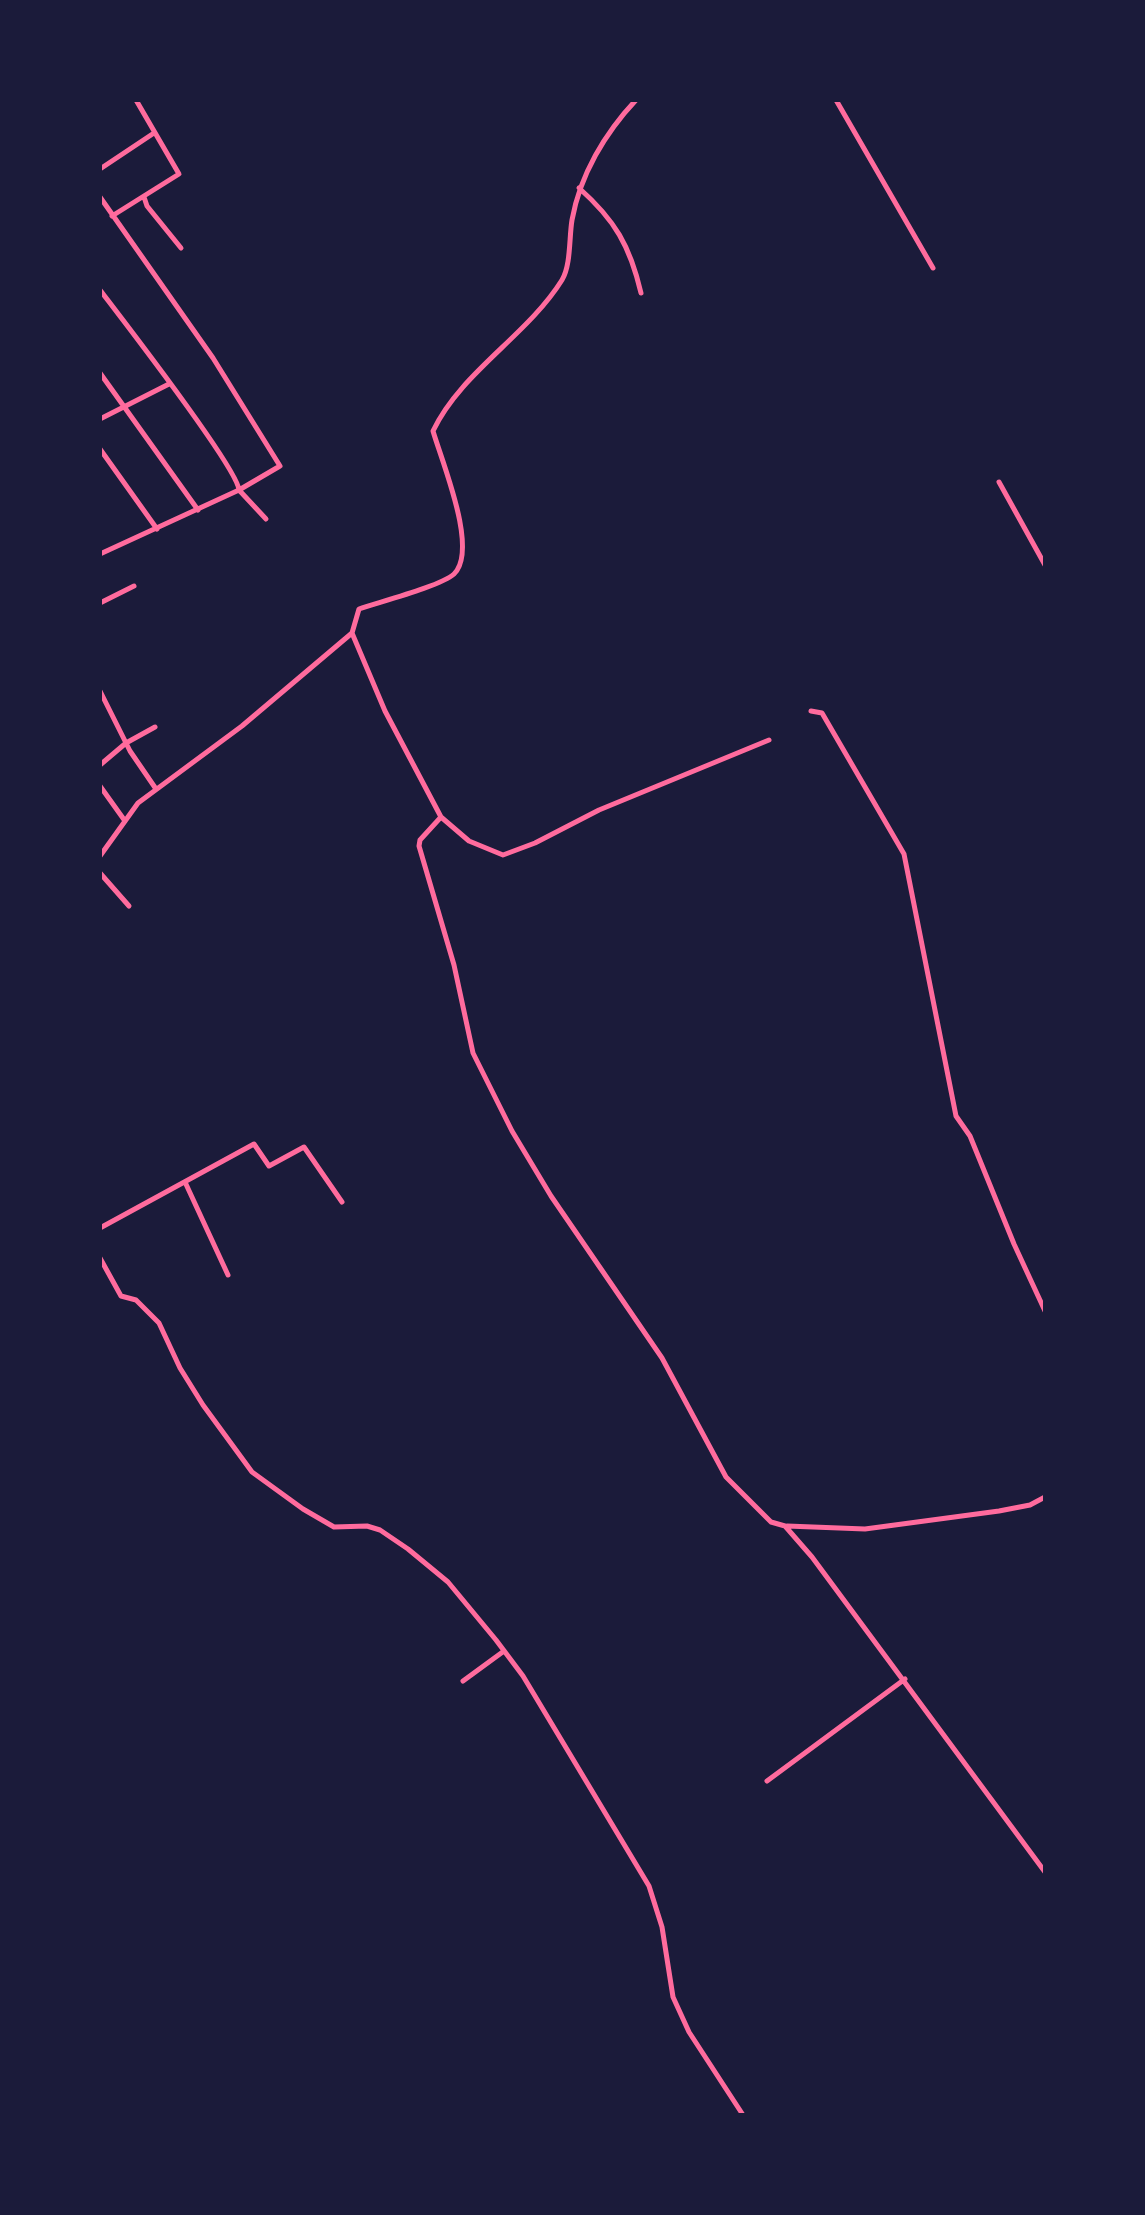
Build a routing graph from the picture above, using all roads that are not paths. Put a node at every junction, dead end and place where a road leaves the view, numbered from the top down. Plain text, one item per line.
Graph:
1 (136, 100) edge
2 (636, 100) edge
3 (836, 100) edge
4 (154, 133) junction
5 (100, 169) edge
6 (579, 188) junction
7 (144, 196) junction
8 (100, 197) edge
9 (112, 216) junction
10 (181, 248) dead end
11 (933, 268) dead end
12 (100, 290) edge
13 (641, 293) dead end
14 (100, 373) edge
15 (170, 384) junction
16 (122, 408) junction
17 (100, 419) edge
18 (100, 448) edge
19 (999, 482) dead end
20 (239, 490) junction
21 (198, 510) junction
22 (266, 520) dead end
23 (157, 528) junction
24 (100, 554) edge
25 (1045, 565) edge
26 (134, 586) dead end
27 (100, 603) edge
28 (352, 633) junction
29 (100, 692) edge
30 (811, 711) dead end
31 (155, 727) dead end
32 (769, 740) dead end
33 (126, 743) junction
34 (100, 765) edge
35 (100, 786) edge
36 (156, 789) junction
37 (441, 817) junction
38 (125, 821) junction
39 (100, 856) edge
40 (100, 873) edge
41 (129, 906) dead end
42 (186, 1182) junction
43 (342, 1202) dead end
44 (100, 1228) edge
45 (100, 1258) edge
46 (228, 1275) dead end
47 (1045, 1311) edge
48 (1045, 1497) edge
49 (786, 1526) junction
50 (504, 1651) junction
51 (905, 1680) junction
52 (463, 1681) dead end
53 (767, 1781) dead end
54 (1045, 1872) edge
55 (743, 2115) edge

1 - 4 street
2 - 6 street
3 - 11 street
4 - 5 street
4 - 7 street
6 - 13 street
6 - 28 street
7 - 9 street
7 - 10 street
8 - 9 street
9 - 20 street
12 - 15 street
14 - 16 street
15 - 16 street
15 - 20 street
16 - 17 street
16 - 21 street
18 - 23 street
19 - 25 street
20 - 21 street
20 - 22 street
21 - 23 street
23 - 24 street
26 - 27 street
28 - 36 street
28 - 37 street
29 - 33 street
30 - 47 street
31 - 33 street
32 - 37 street
33 - 34 street
33 - 36 street
35 - 38 street
36 - 38 street
37 - 49 street
38 - 39 street
40 - 41 street
42 - 43 street
42 - 44 street
42 - 46 street
45 - 50 street
48 - 49 street
49 - 51 street
50 - 52 street
50 - 55 street
51 - 53 street
51 - 54 street

